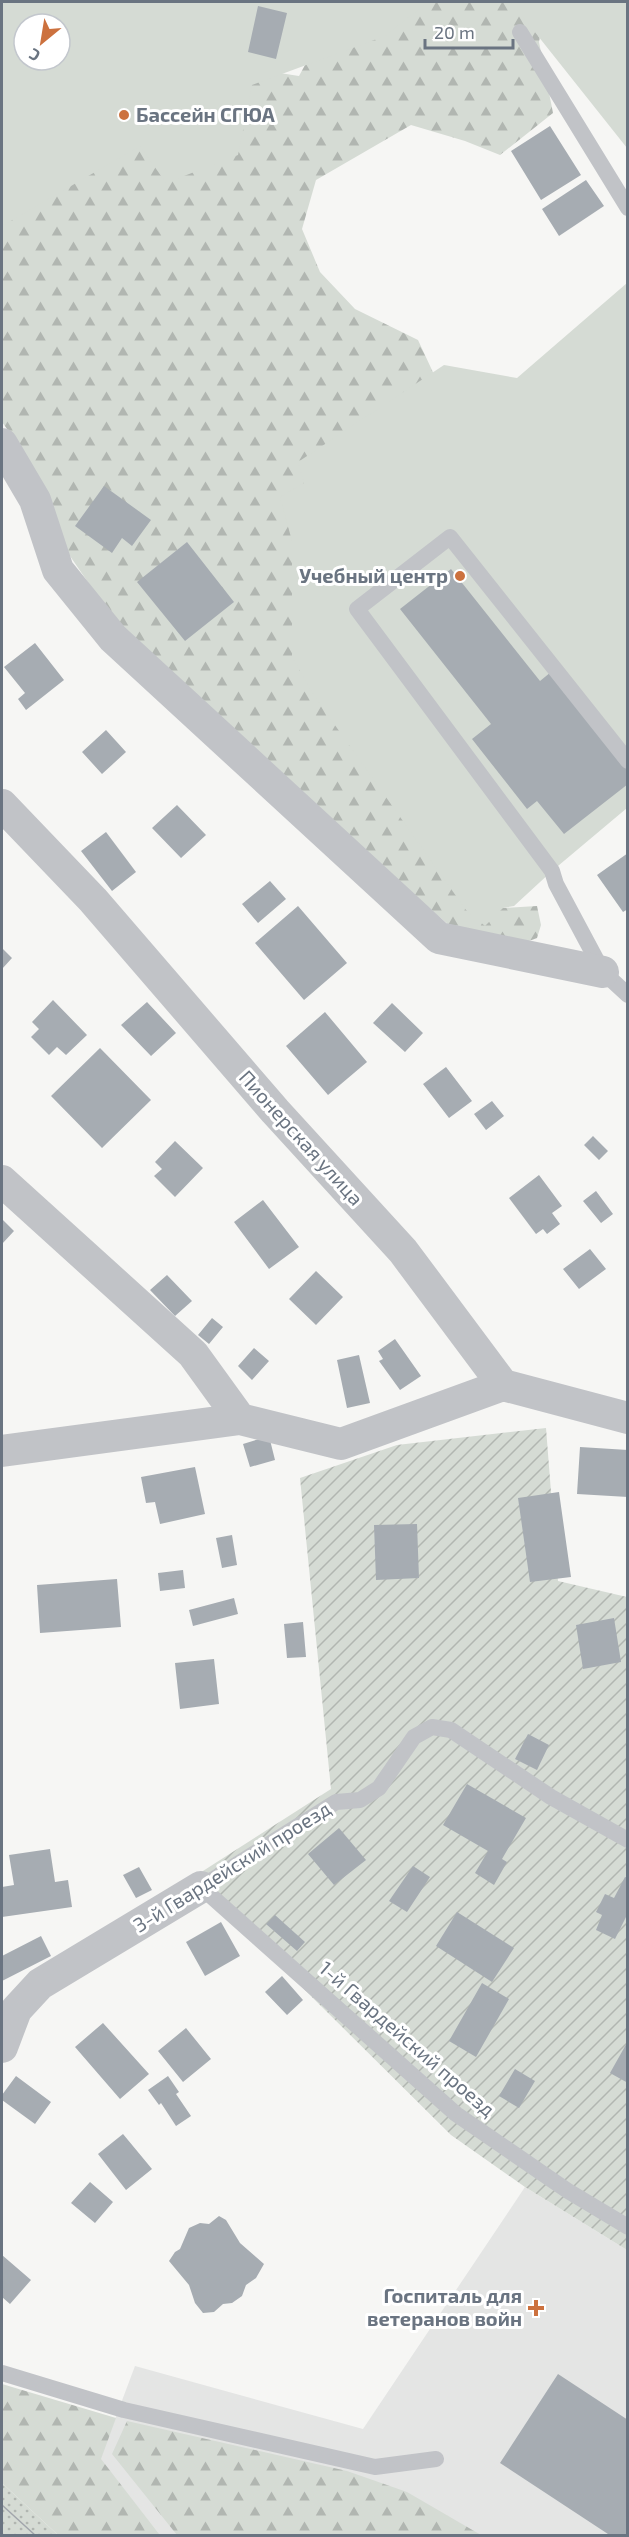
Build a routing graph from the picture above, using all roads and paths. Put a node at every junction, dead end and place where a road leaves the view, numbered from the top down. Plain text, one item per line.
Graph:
1 (520, 32) dead end
2 (627, 208) edge
3 (2, 444) edge
4 (627, 761) edge
5 (2, 805) edge
6 (603, 972) junction
7 (627, 994) edge
8 (2, 1182) edge
9 (503, 1385) junction
10 (627, 1418) edge
11 (240, 1419) junction
12 (2, 1451) edge
13 (627, 1840) edge
14 (201, 1887) junction
15 (2, 2047) edge
16 (627, 2227) edge
17 (2, 2373) edge
18 (436, 2459) dead end

1 - 2 lane
3 - 6 street
4 - 6 lane
5 - 9 street, Пионерская улица
6 - 7 lane
8 - 11 street
9 - 10 street
9 - 11 street
11 - 12 street
13 - 14 lane, 3-й Гвардейский проезд
14 - 15 street, 3-й Гвардейский проезд
14 - 16 lane, 1-й Гвардейский проезд
17 - 18 lane

